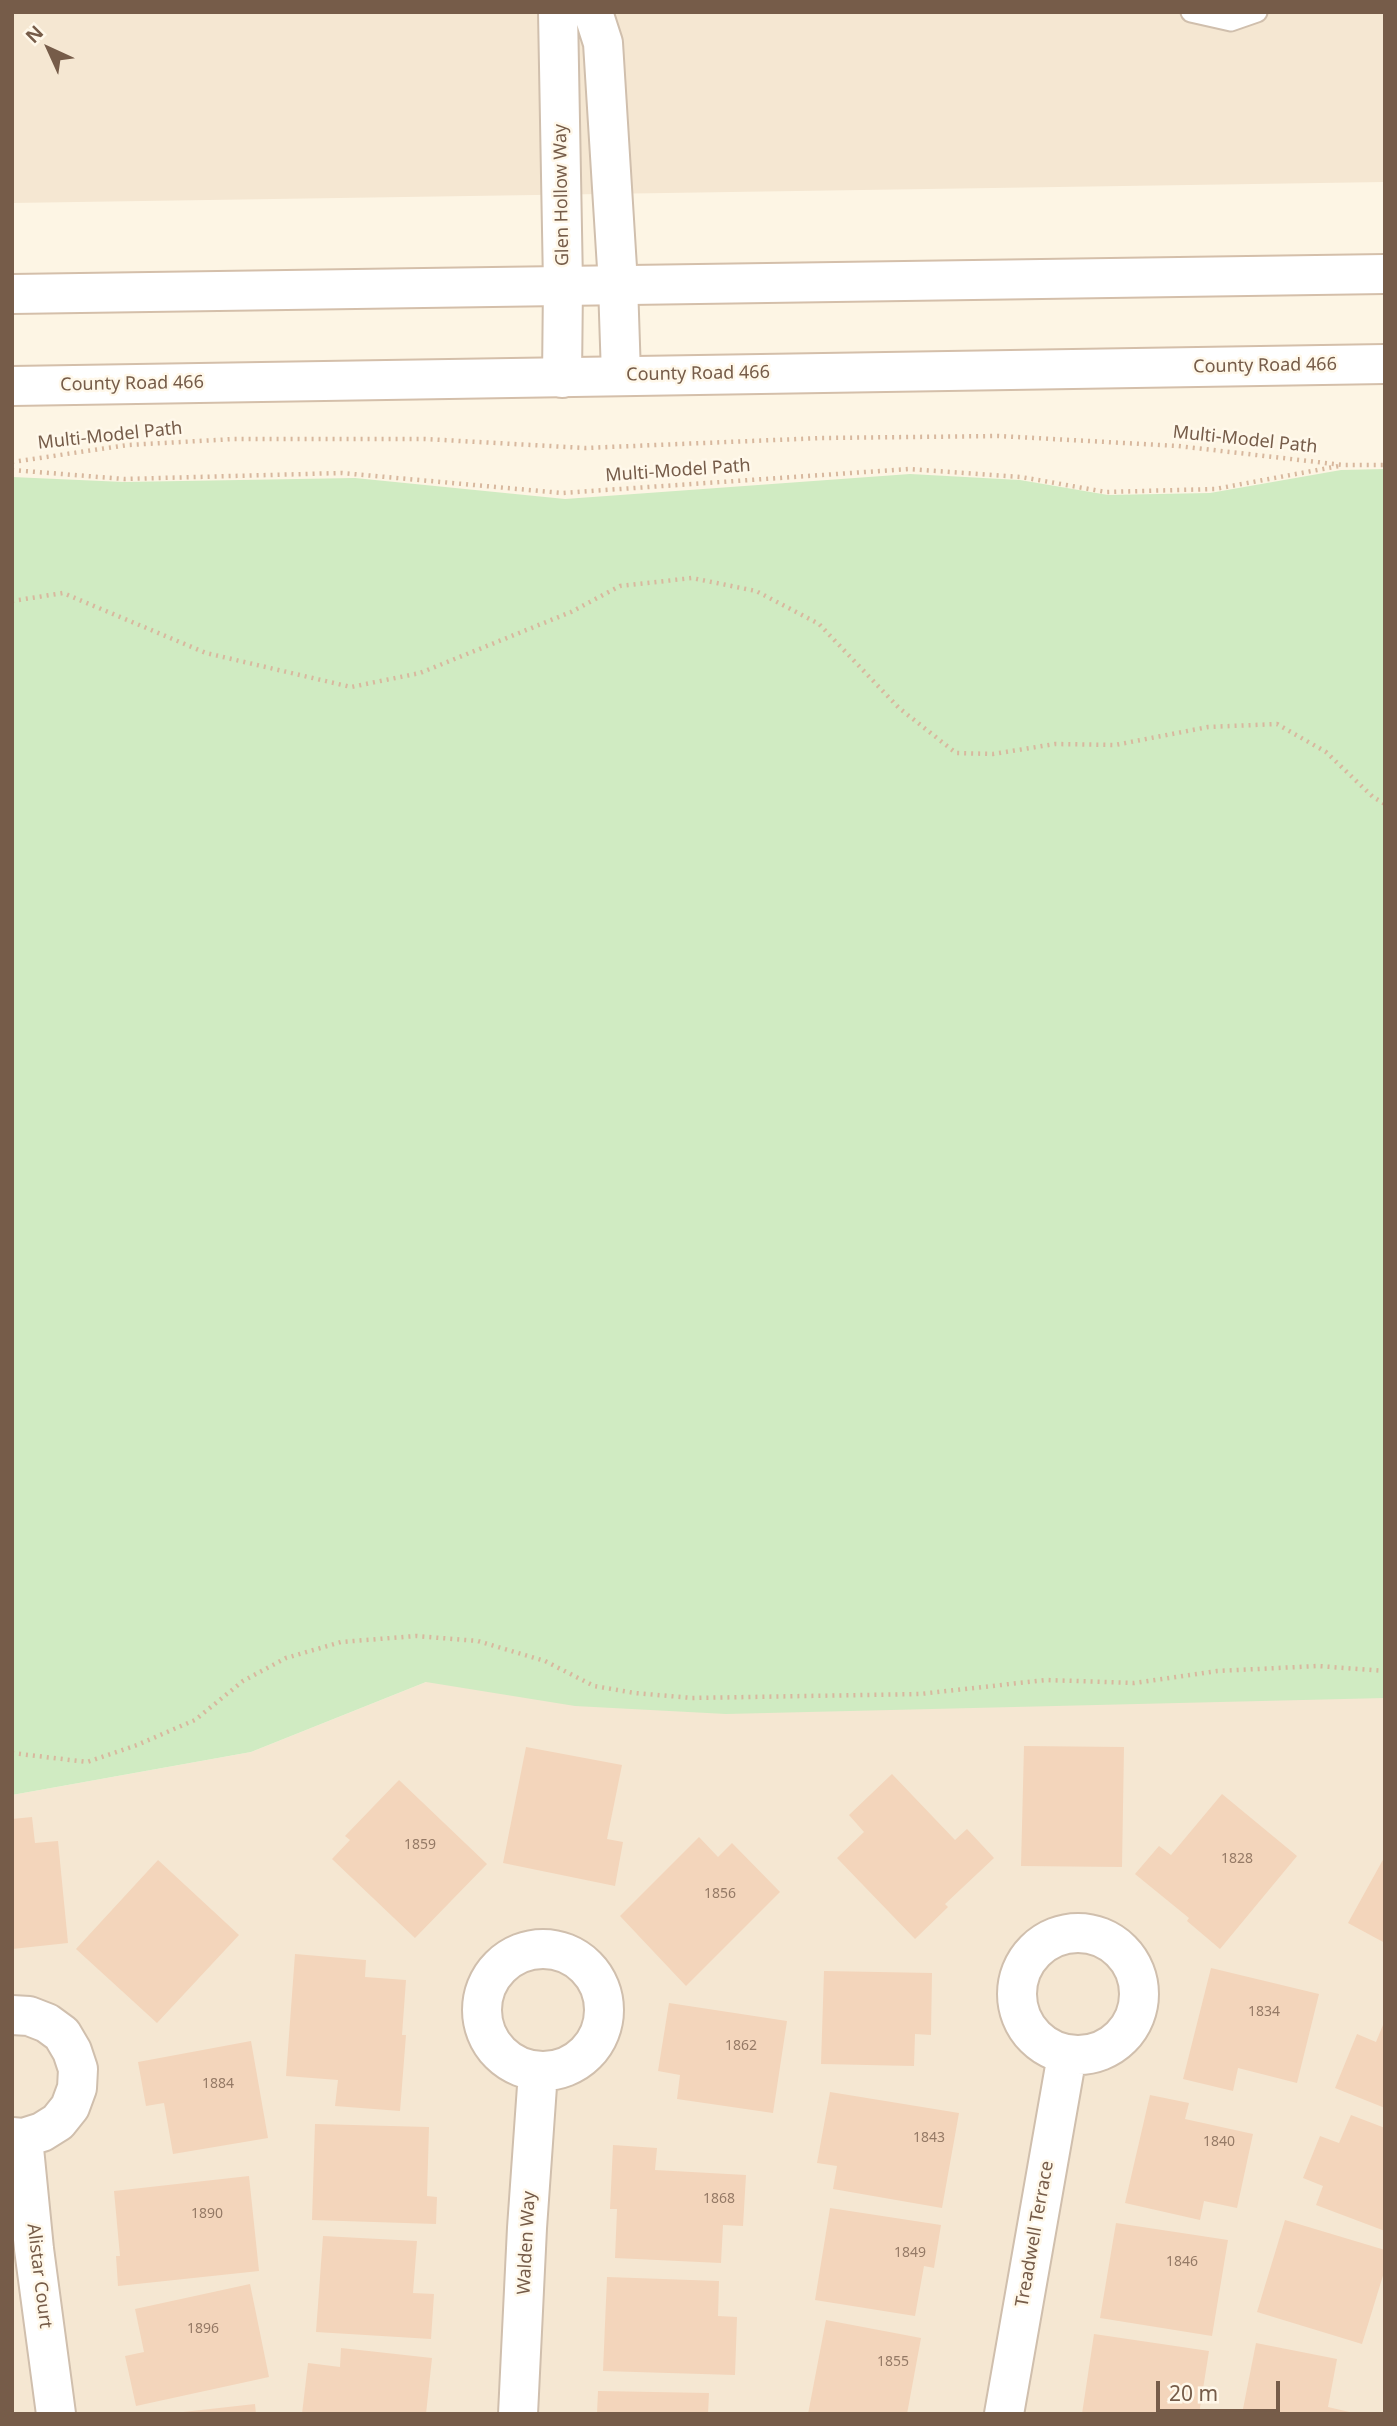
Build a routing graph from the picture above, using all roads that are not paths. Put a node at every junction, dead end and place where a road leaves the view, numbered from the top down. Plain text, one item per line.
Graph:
1 (558, 12) edge
2 (593, 12) edge
3 (1191, 12) edge
4 (1257, 12) edge
5 (1385, 274) edge
6 (563, 284) junction
7 (618, 284) junction
8 (12, 294) edge
9 (1385, 364) edge
10 (621, 375) junction
11 (562, 378) junction
12 (12, 386) edge
13 (12, 2015) edge
14 (1067, 2055) dead end
15 (538, 2072) dead end
16 (18, 2137) edge
17 (56, 2414) edge
18 (518, 2414) edge
19 (1004, 2414) edge

1 - 6 main road, Glen Hollow Way
2 - 7 main road
3 - 4 lane
5 - 7 main road
6 - 7 main road
6 - 8 main road
6 - 11 main road, Glen Hollow Way
7 - 10 main road
9 - 10 main road, County Road 466
10 - 11 main road, County Road 466
11 - 12 main road, County Road 466
13 - 16 main road, Alistar Court
14 - 19 main road, Treadwell Terrace
15 - 18 main road, Walden Way
16 - 17 main road, Alistar Court

